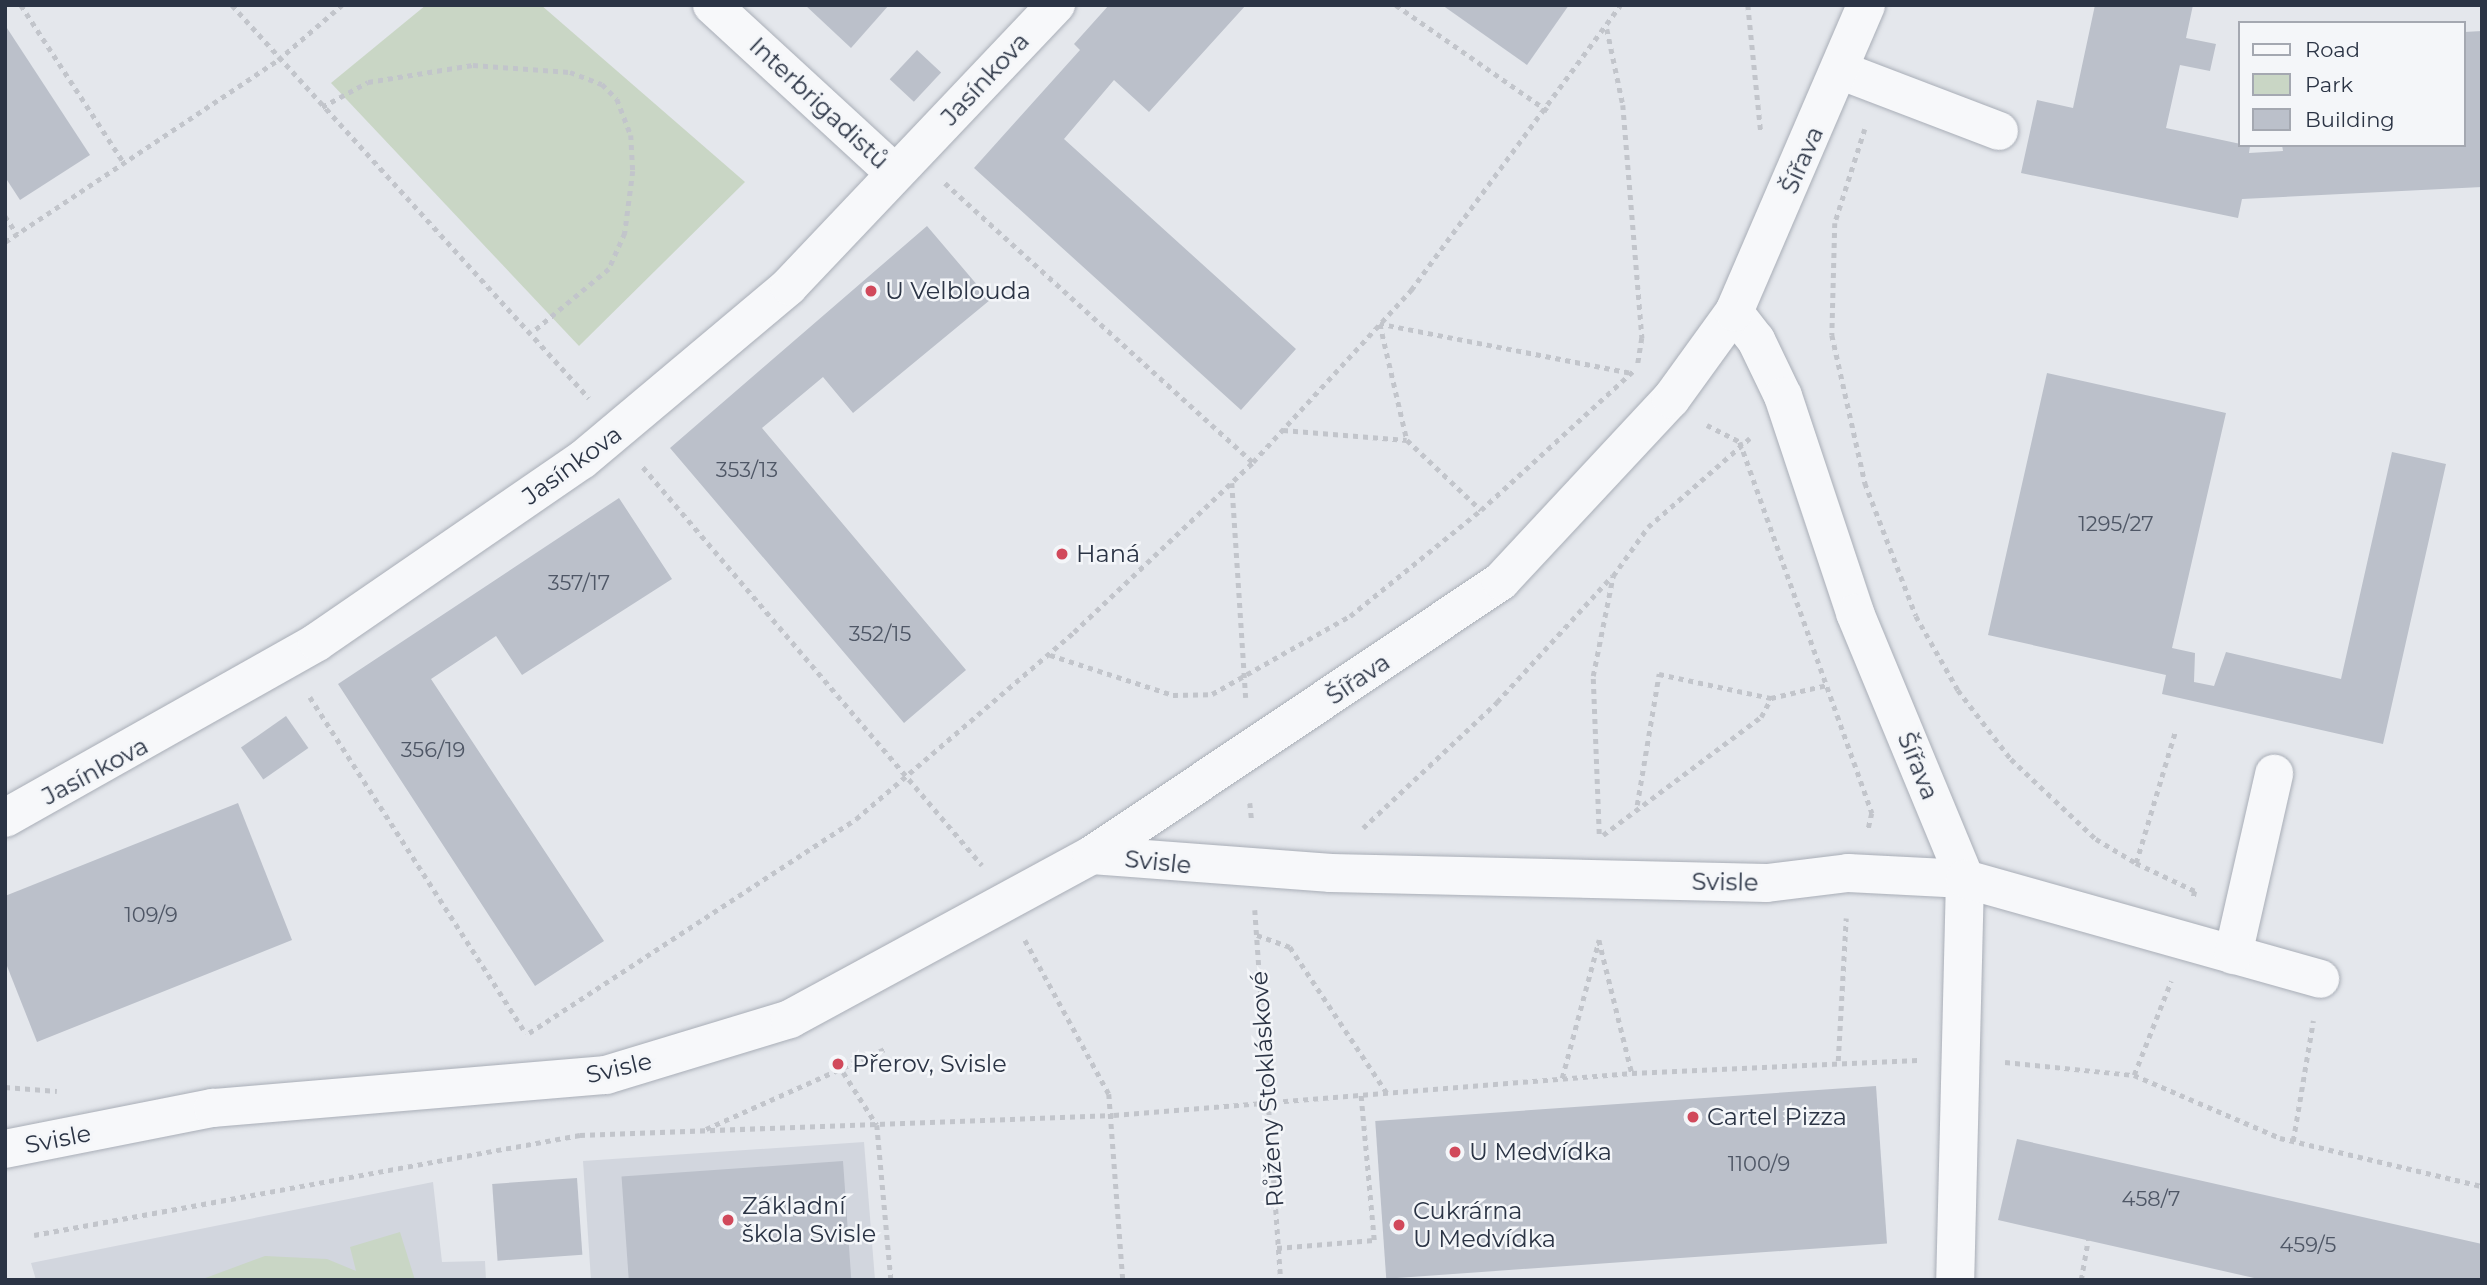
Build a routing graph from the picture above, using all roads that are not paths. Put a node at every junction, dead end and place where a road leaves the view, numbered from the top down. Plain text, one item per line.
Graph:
1 (712, 5) edge
2 (1056, 5) edge
3 (1866, 5) edge
4 (1842, 71) junction
5 (1999, 131) dead end
6 (895, 173) junction
7 (1734, 312) junction
8 (2274, 774) dead end
9 (5, 818) edge
10 (1092, 855) junction
11 (1965, 879) junction
12 (2234, 955) junction
13 (2320, 979) road end
14 (5, 1149) edge
15 (1955, 1280) edge

1 - 6 street, Interbrigadistů
2 - 6 street, Jasínkova
3 - 4 street, Šířava
4 - 5 street
4 - 7 street, Šířava
6 - 9 street, Jasínkova
7 - 10 street, Šířava
7 - 11 street, Šířava
8 - 12 street
10 - 11 street, Svisle
10 - 14 street, Svisle
11 - 12 street
11 - 15 street
12 - 13 street

